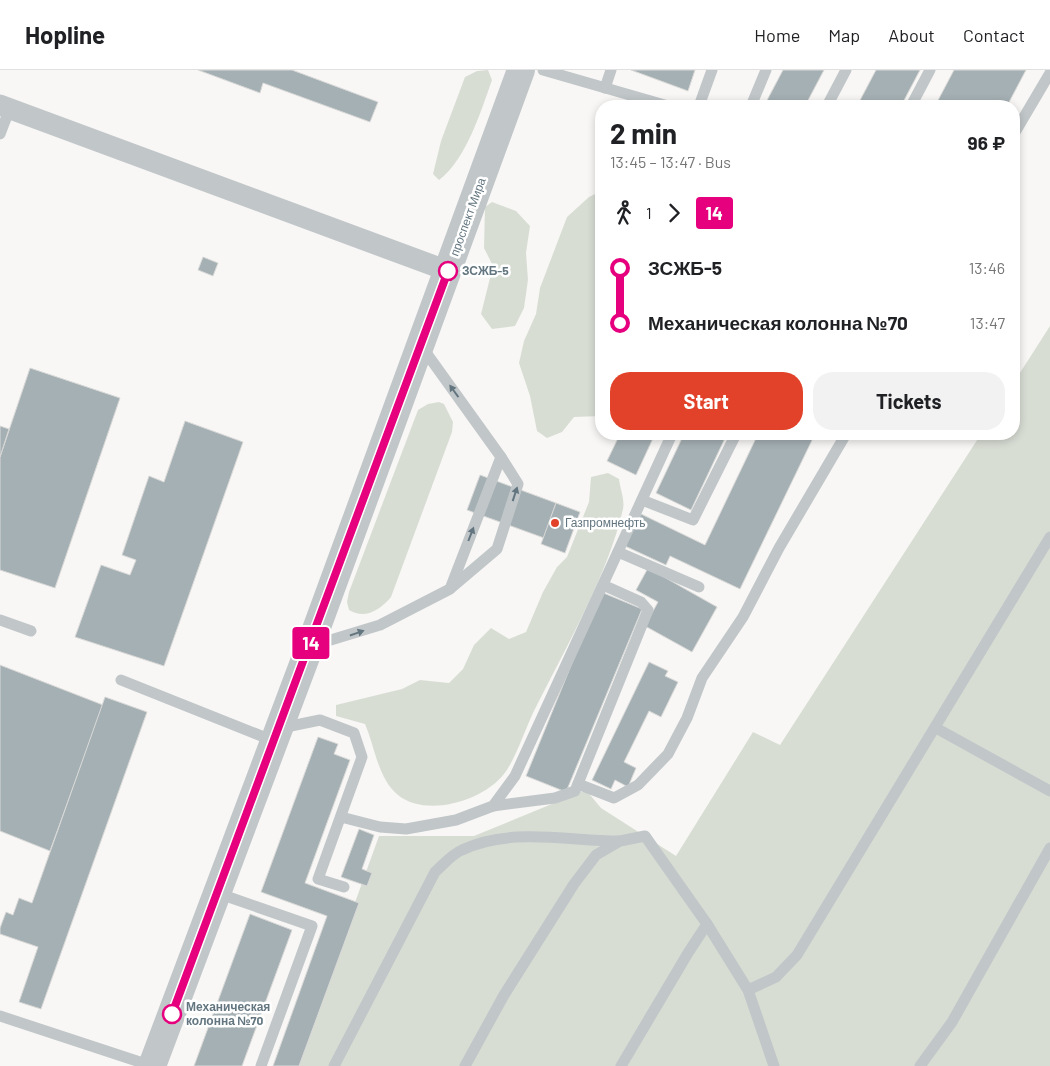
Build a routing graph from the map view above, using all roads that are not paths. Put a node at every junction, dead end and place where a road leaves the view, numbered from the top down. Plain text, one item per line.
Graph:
1 (521, 70) edge
2 (543, 70) edge
3 (611, 70) edge
4 (712, 70) edge
5 (766, 70) edge
6 (846, 70) edge
7 (930, 70) edge
8 (1050, 73) edge
9 (605, 88) junction
10 (647, 100) edge
11 (701, 100) edge
12 (754, 100) edge
13 (830, 100) edge
14 (914, 100) edge
15 (5, 106) edge
16 (1020, 124) edge
17 (0, 134) edge
18 (448, 271) junction
19 (421, 345) junction
20 (669, 440) edge
21 (733, 440) edge
22 (842, 440) edge
23 (500, 456) junction
24 (642, 500) junction
25 (1050, 537) edge
26 (618, 552) junction
27 (603, 585) junction
28 (699, 587) dead end
29 (450, 589) junction
30 (0, 620) edge
31 (31, 631) dead end
32 (310, 646) junction
33 (121, 680) dead end
34 (936, 728) junction
35 (277, 735) junction
36 (578, 784) junction
37 (1050, 790) edge
38 (493, 806) junction
39 (341, 817) junction
40 (620, 842) junction
41 (1050, 848) edge
42 (344, 887) dead end
43 (217, 893) junction
44 (707, 924) junction
45 (748, 990) junction
46 (0, 1016) edge
47 (152, 1066) edge
48 (261, 1066) edge
49 (334, 1066) edge
50 (465, 1066) edge
51 (621, 1066) edge
52 (774, 1066) edge
53 (920, 1066) edge

1 - 18 street, проспект Мира
2 - 9 lane
3 - 9 lane
4 - 11 lane
5 - 12 lane
6 - 13 lane
7 - 14 lane
8 - 16 lane
9 - 10 lane
15 - 17 lane
15 - 18 street
18 - 19 street, проспект Мира
23 -> 19 lane
19 - 32 street, проспект Мира
20 - 24 lane
21 - 24 lane
22 - 36 lane
29 -> 23 lane
29 -> 23 lane
24 - 26 lane
25 - 34 lane
26 - 27 lane
26 - 28 lane
27 - 36 lane
27 - 38 lane
32 -> 29 lane
30 - 31 lane
32 - 35 street, проспект Мира
33 - 35 lane
34 - 37 lane
34 - 45 lane
35 - 39 lane
35 - 43 street, проспект Мира
36 - 38 lane
38 - 39 lane
39 - 42 lane
40 - 44 lane
40 - 49 lane
40 - 50 lane
41 - 53 lane
43 - 47 street, проспект Мира
43 - 48 lane
44 - 45 lane
44 - 51 lane
45 - 52 lane
46 - 47 lane

